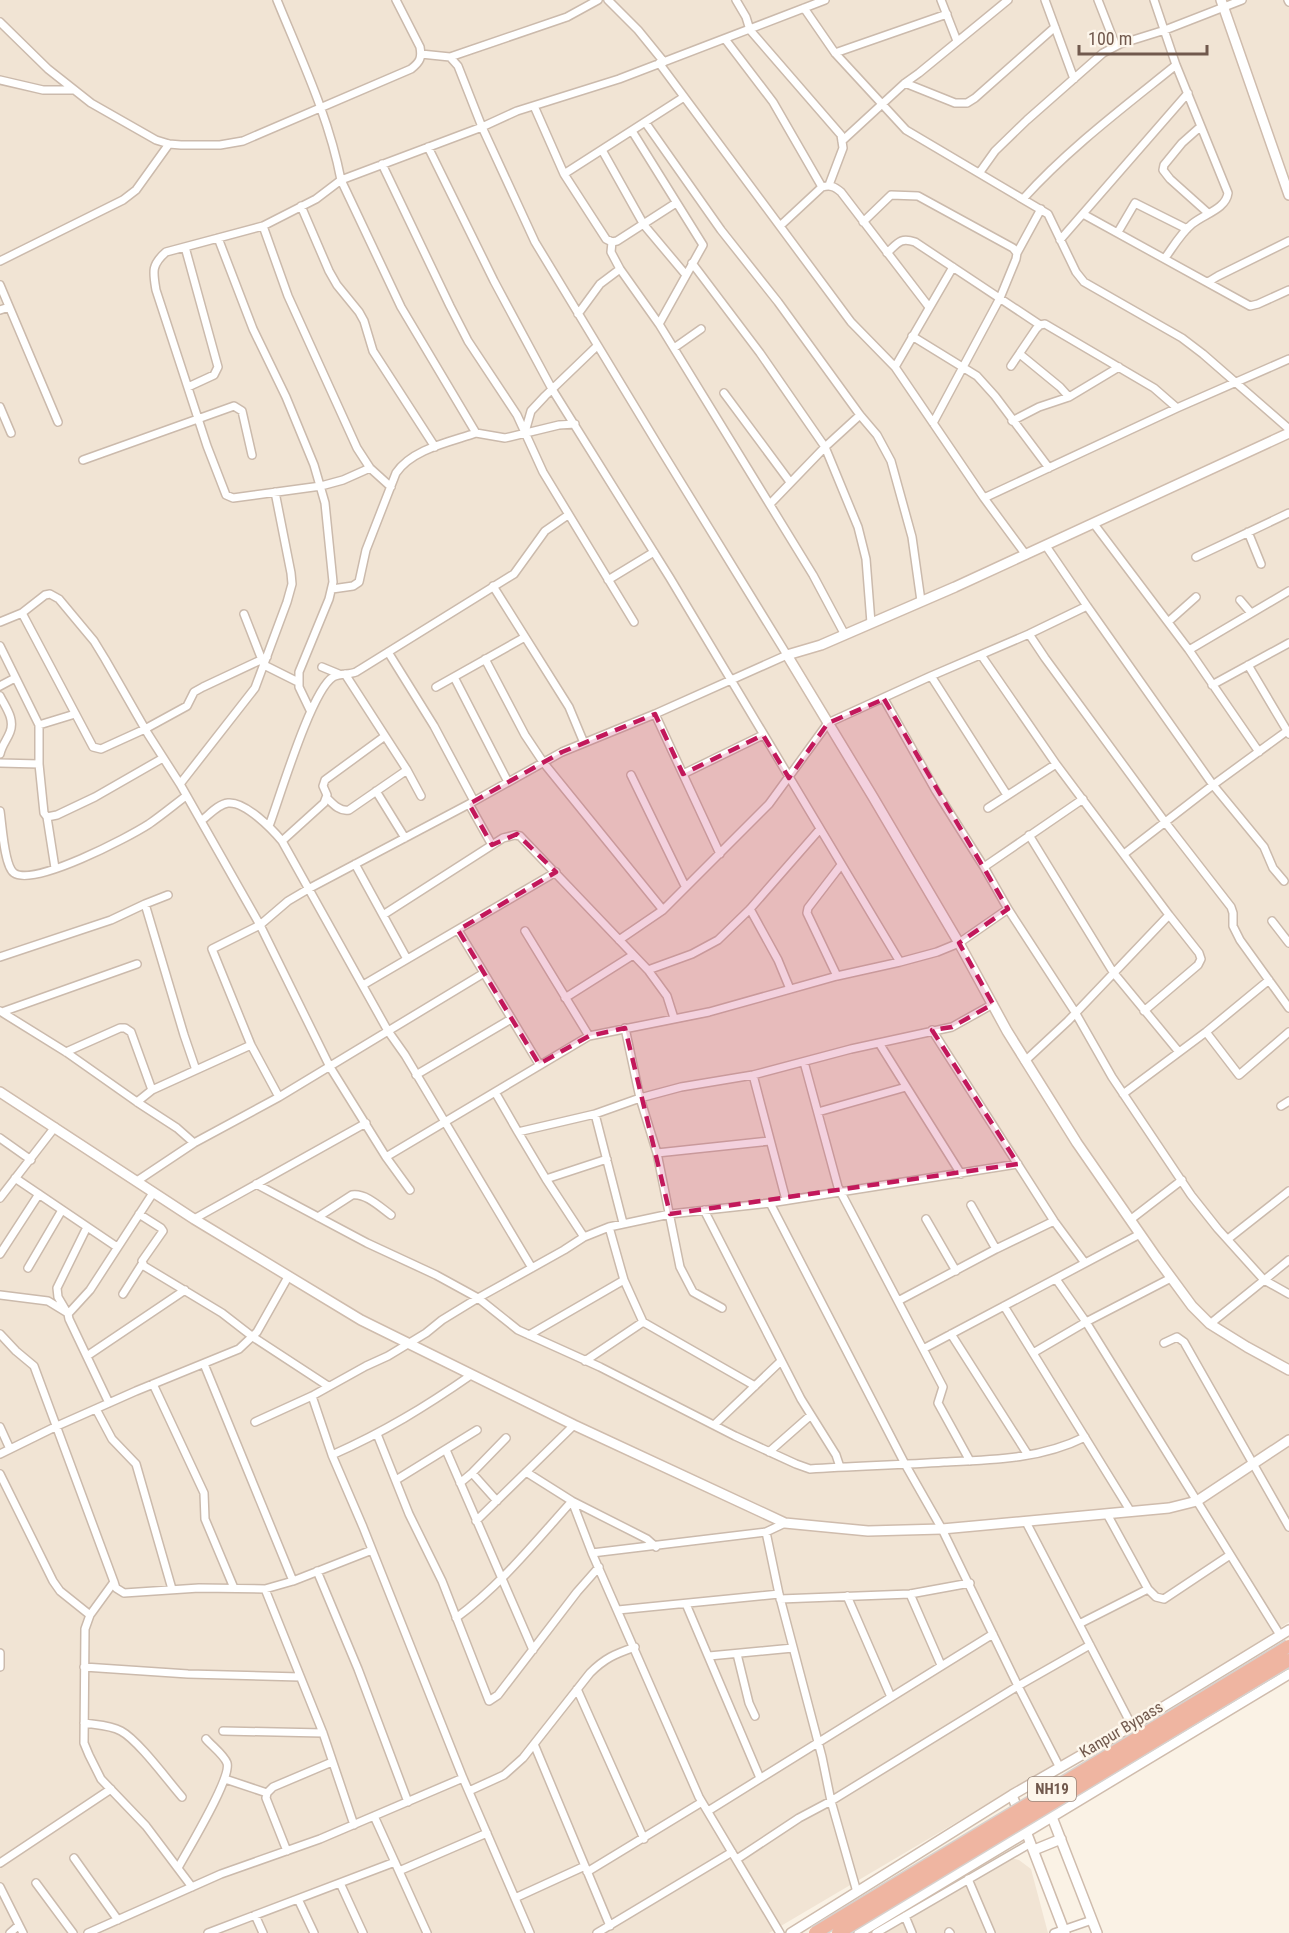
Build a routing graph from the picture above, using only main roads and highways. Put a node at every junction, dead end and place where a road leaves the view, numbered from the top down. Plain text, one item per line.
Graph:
1 (1289, 1646) edge
2 (1289, 1660) edge
3 (815, 1933) edge
4 (838, 1933) edge

1 - 3 highway, Kanpur Bypass / NH19, bridge
2 - 4 highway, Kanpur Bypass / NH19, bridge

